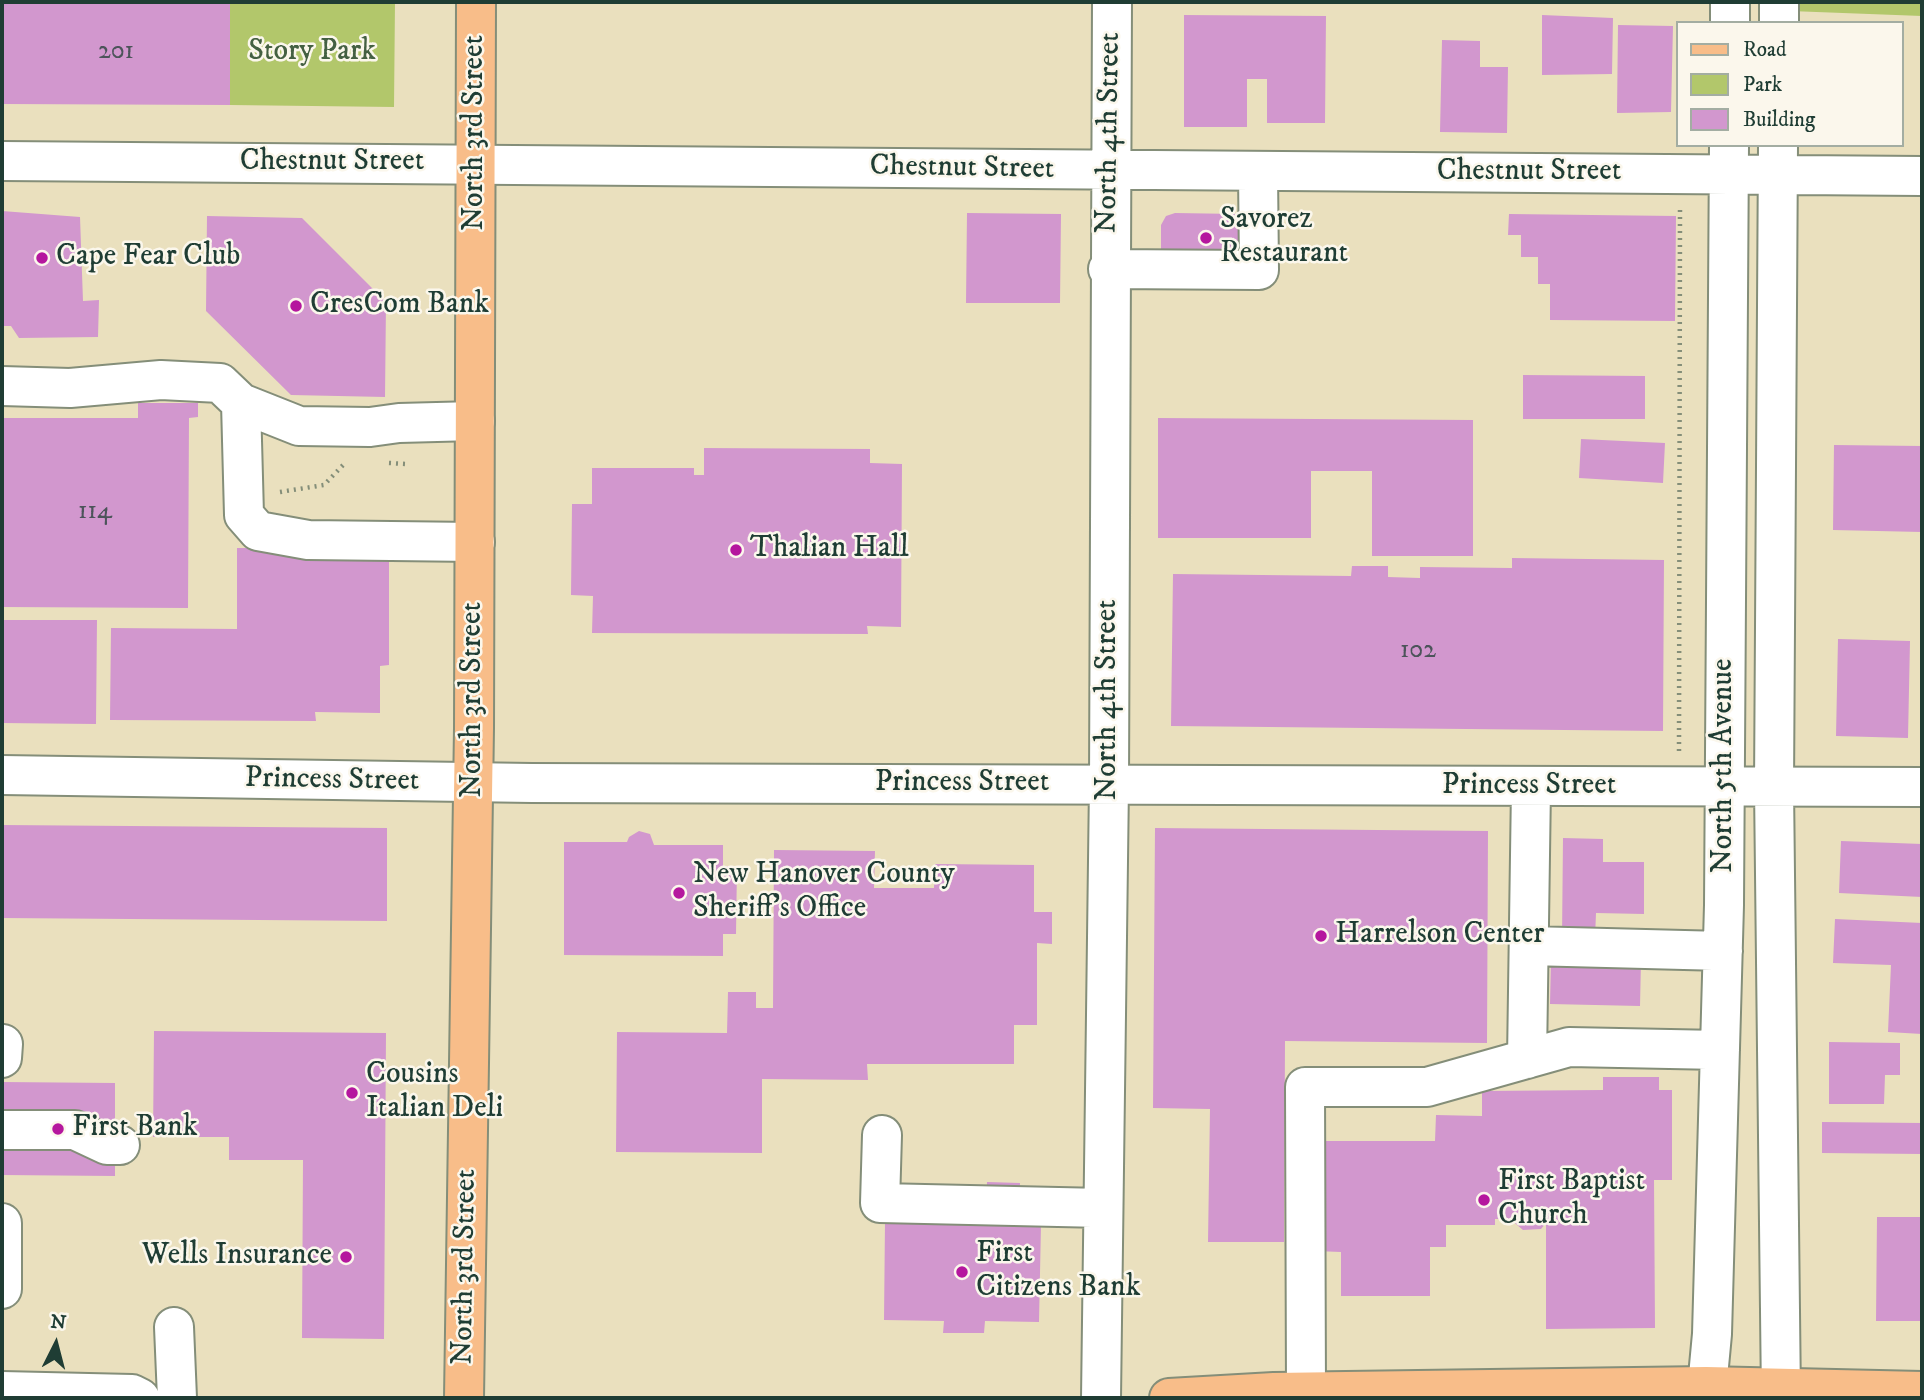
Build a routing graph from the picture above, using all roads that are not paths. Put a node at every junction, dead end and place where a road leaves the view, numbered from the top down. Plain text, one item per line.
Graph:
1 (476, 2) edge
2 (1112, 2) edge
3 (1730, 2) edge
4 (1779, 2) edge
5 (1730, 21) edge
6 (1779, 21) edge
7 (1729, 160) edge
8 (1778, 160) edge
9 (2, 161) edge
10 (477, 164) junction
11 (1111, 170) junction
12 (1258, 172) junction
13 (1922, 176) edge
14 (1108, 269) junction
15 (2, 386) edge
16 (241, 403) junction
17 (475, 421) junction
18 (475, 542) junction
19 (2, 775) edge
20 (473, 783) junction
21 (1109, 784) junction
22 (1531, 787) junction
23 (1774, 787) junction
24 (1725, 788) junction
25 (1922, 788) edge
26 (1529, 946) junction
27 (1723, 951) junction
28 (2, 1044) edge
29 (1720, 1050) junction
30 (2, 1058) edge
31 (1527, 1059) junction
32 (2, 1130) edge
33 (883, 1135) dead end
34 (120, 1145) dead end
35 (1103, 1208) junction
36 (2, 1223) edge
37 (2, 1289) edge
38 (174, 1327) dead end
39 (2, 1391) edge
40 (1922, 1391) edge
41 (1306, 1392) junction
42 (1706, 1392) edge
43 (1781, 1392) edge
44 (140, 1398) edge
45 (177, 1398) edge
46 (464, 1398) edge
47 (1101, 1398) edge
48 (1169, 1398) edge

1 - 10 main road, North 3rd Street
2 - 11 street, North 4th Street
3 - 5 street
4 - 6 street
7 - 8 street, Chestnut Street
7 - 12 street, Chestnut Street
7 - 24 street, North 5th Avenue
8 - 13 street, Chestnut Street
8 - 23 street, North 5th Avenue
9 - 10 street, Chestnut Street
10 - 11 street, Chestnut Street
10 - 17 main road, North 3rd Street
11 - 12 street, Chestnut Street
11 - 14 street, North 4th Street
12 - 14 street
14 - 21 street, North 4th Street
15 - 16 street
16 - 17 street
16 - 18 street
17 - 18 main road, North 3rd Street
18 - 20 main road, North 3rd Street
19 - 20 street, Princess Street
20 - 21 street, Princess Street
20 - 46 main road, North 3rd Street
21 - 22 street, Princess Street
21 - 35 street, North 4th Street
22 - 24 street, Princess Street
22 - 26 street
23 - 24 street, Princess Street
23 - 25 street, Princess Street
23 - 43 street, North 5th Avenue
24 - 27 street, North 5th Avenue
26 - 27 street
26 - 31 street
27 - 29 street, North 5th Avenue
28 - 30 street
29 - 31 street
29 - 42 street, North 5th Avenue
31 - 41 street
32 - 34 street
33 - 35 street
35 - 47 street, North 4th Street
36 - 37 street
38 - 45 street
39 - 44 street
40 - 43 main road
41 - 42 main road
41 - 48 main road
42 - 43 main road

